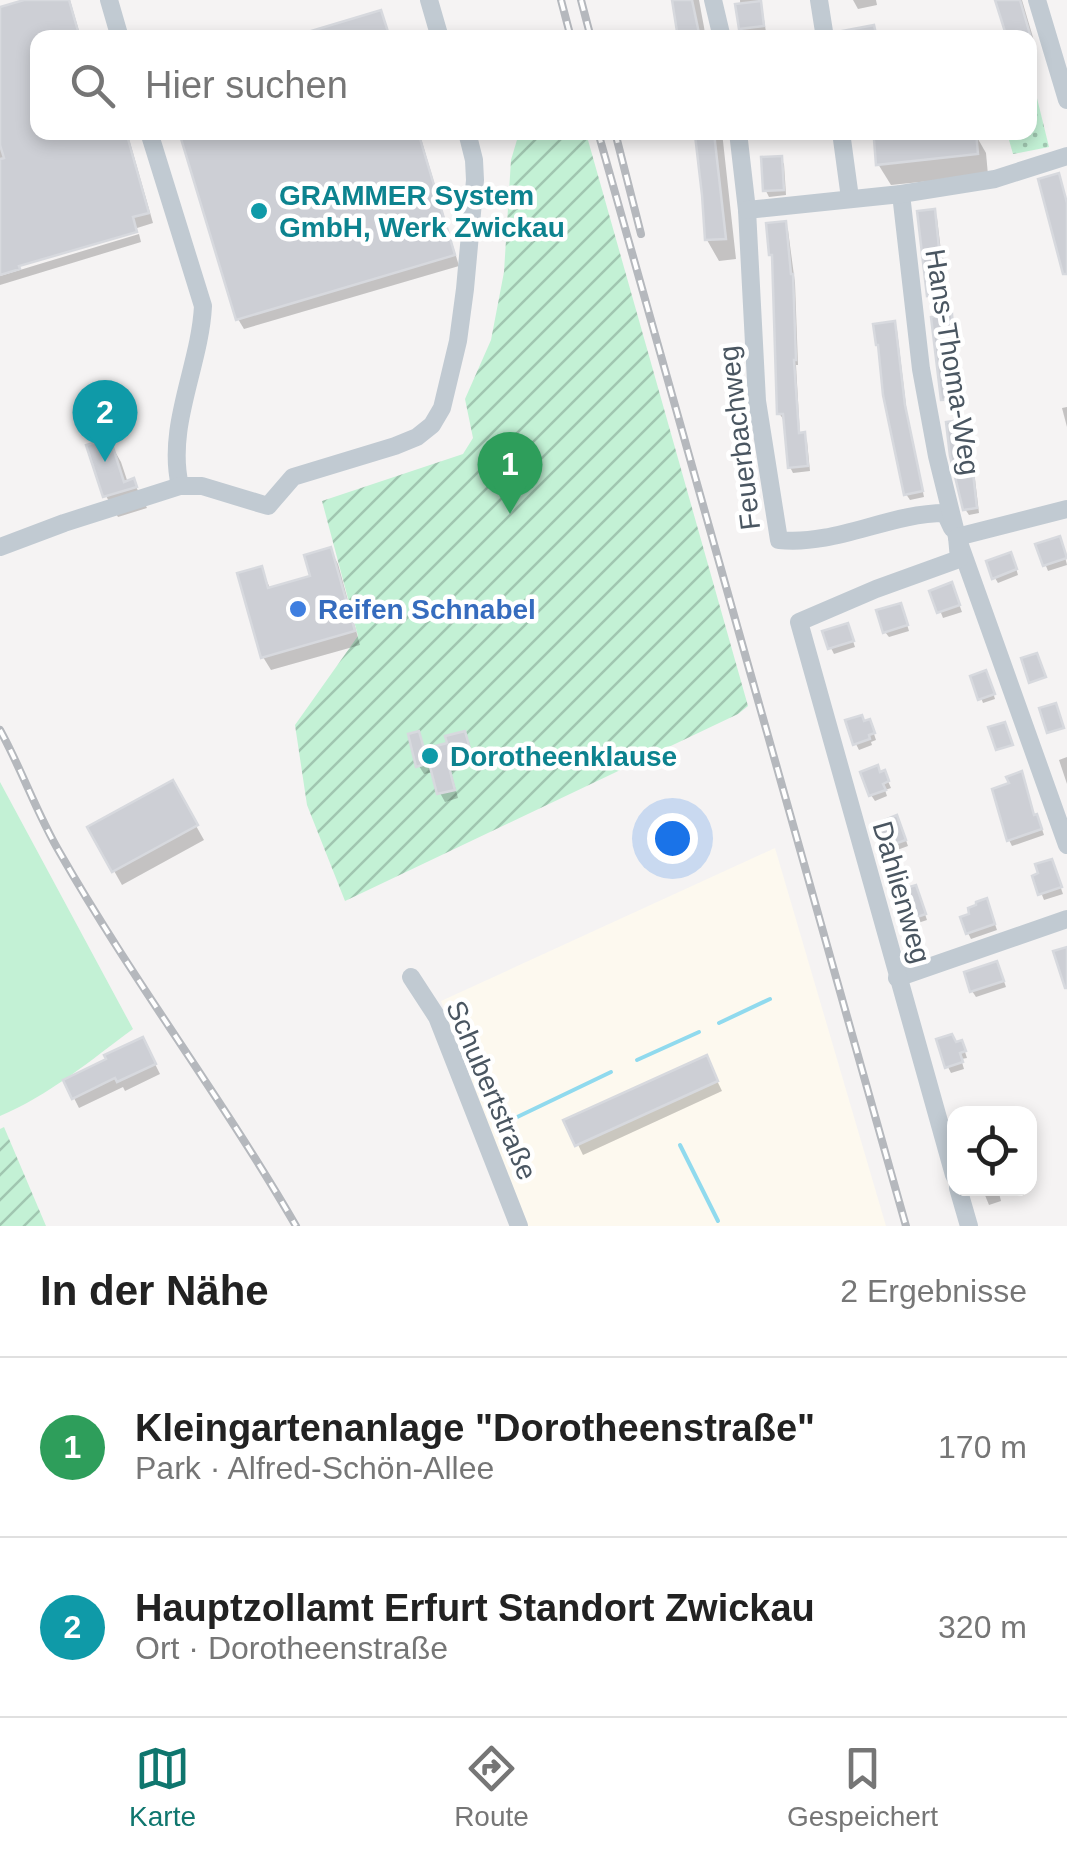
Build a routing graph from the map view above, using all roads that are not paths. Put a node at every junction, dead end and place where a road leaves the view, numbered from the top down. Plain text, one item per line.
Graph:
1 (109, 0) edge
2 (429, 0) edge
3 (713, 0) edge
4 (819, 0) edge
5 (1037, 0) edge
6 (118, 30) edge
7 (438, 30) edge
8 (720, 30) edge
9 (824, 30) edge
10 (1067, 100) edge
11 (151, 140) edge
12 (468, 140) edge
13 (739, 140) edge
14 (842, 140) edge
15 (1067, 156) edge
16 (901, 194) junction
17 (850, 198) junction
18 (748, 210) junction
19 (180, 486) junction
20 (1067, 509) edge
21 (957, 537) junction
22 (0, 547) edge
23 (1067, 845) edge
24 (1067, 920) edge
25 (411, 978) dead end
26 (898, 978) junction
27 (947, 1150) edge
28 (960, 1196) edge
29 (518, 1226) edge
30 (969, 1226) edge

1 - 6 street
2 - 7 street
3 - 8 street
4 - 9 street
5 - 10 street
11 - 19 street
12 - 19 street
13 - 18 street, Feuerbachweg
14 - 17 street
15 - 16 street
16 - 17 street
16 - 21 street, Hans-Thoma-Weg
17 - 18 street
18 - 21 street, Feuerbachweg
19 - 22 street
20 - 21 street
21 - 23 street, Hans-Thoma-Weg
21 - 26 street, Dahlienweg
24 - 26 street
25 - 29 street, Schubertstraße
26 - 27 street, Dahlienweg
28 - 30 street

